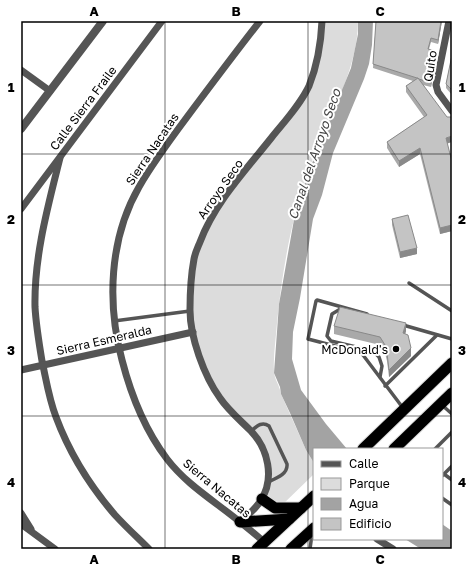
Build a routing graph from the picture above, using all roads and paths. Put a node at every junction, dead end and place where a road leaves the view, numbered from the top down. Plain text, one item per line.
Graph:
1 (103, 21) edge
2 (162, 21) edge
3 (260, 21) edge
4 (322, 21) edge
5 (450, 21) edge
6 (21, 70) edge
7 (50, 91) junction
8 (452, 111) edge
9 (21, 129) edge
10 (60, 158) junction
11 (21, 209) edge
12 (409, 283) dead end
13 (345, 307) junction
14 (190, 311) junction
15 (452, 312) edge
16 (373, 316) edge
17 (114, 321) junction
18 (402, 324) edge
19 (193, 332) junction
20 (437, 335) junction
21 (452, 339) edge
22 (119, 348) junction
23 (452, 364) edge
24 (43, 365) junction
25 (21, 370) edge
26 (380, 377) junction
27 (385, 386) junction
28 (452, 393) edge
29 (441, 404) junction
30 (404, 409) junction
31 (452, 414) edge
32 (251, 431) junction
33 (452, 432) edge
34 (367, 446) edge
35 (395, 448) edge
36 (436, 448) edge
37 (452, 466) edge
38 (443, 475) edge
39 (452, 480) edge
40 (268, 482) junction
41 (313, 497) edge
42 (262, 499) junction
43 (443, 499) edge
44 (452, 505) edge
45 (301, 508) junction
46 (21, 513) edge
47 (289, 519) junction
48 (240, 522) junction
49 (21, 524) edge
50 (313, 528) edge
51 (33, 533) junction
52 (378, 540) edge
53 (261, 546) edge
54 (55, 549) edge
55 (150, 549) edge
56 (291, 549) edge
57 (310, 549) edge
58 (392, 549) edge

1 - 7 street
2 - 10 street, Calle Sierra Fraile
3 - 17 street, Sierra Nacatas
4 - 14 street, Arroyo Seco
5 - 8 street, Quito
6 - 7 street
7 - 9 street
10 - 11 street, Calle Sierra Fraile
10 - 24 street
12 - 15 lane
13 - 16 lane
13 - 26 lane
13 - 26 lane
14 - 17 lane
14 - 19 street, Arroyo Seco
17 - 22 street, Sierra Nacatas
18 - 20 lane
19 - 22 street, Sierra Esmeralda
19 - 32 street, Arroyo Seco
20 - 21 lane
20 - 27 lane
22 - 24 street, Sierra Esmeralda
22 - 48 street, Sierra Nacatas
23 - 30 highway
24 - 25 street, Sierra Esmeralda
24 - 55 street
26 - 27 lane
27 - 30 lane
28 - 29 highway
29 - 31 lane
29 - 35 highway
30 - 34 highway
32 - 40 street, Arroyo Seco
32 - 40 lane
33 - 36 lane
37 - 38 lane
38 - 39 lane
40 - 42 street, Arroyo Seco
41 - 45 highway
42 - 45 highway
42 - 48 street, Arroyo Seco
43 - 44 lane
45 - 47 highway
46 - 51 street
47 - 48 highway
47 - 53 highway
48 - 53 street, Sierra Nacatas
49 - 51 street
50 - 56 highway
50 - 57 lane
51 - 54 street
52 - 58 street

